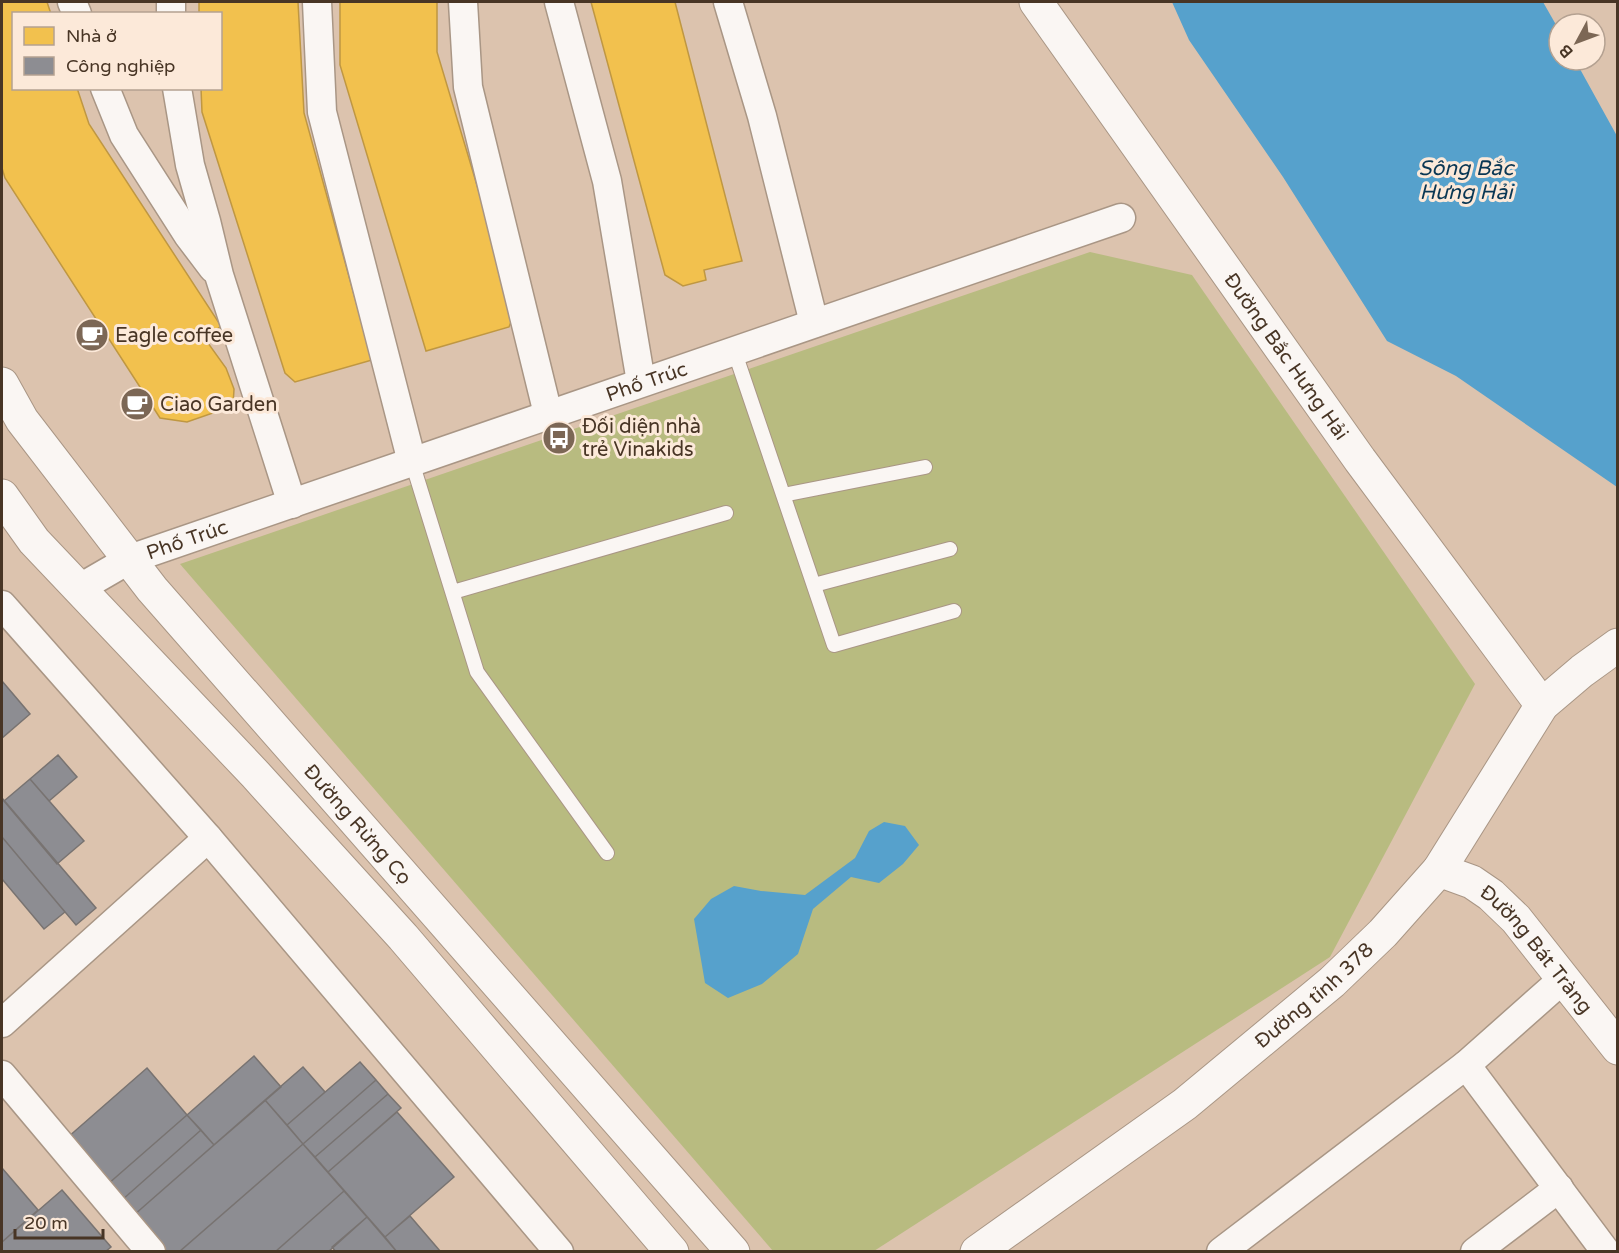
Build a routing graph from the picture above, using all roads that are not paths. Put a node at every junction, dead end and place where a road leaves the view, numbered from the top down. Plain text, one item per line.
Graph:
1 (317, 2) edge
2 (463, 2) edge
3 (559, 2) edge
4 (728, 2) edge
5 (1036, 2) edge
6 (106, 90) edge
7 (177, 90) edge
8 (1121, 218) dead end
9 (219, 275) junction
10 (814, 323) junction
11 (734, 350) junction
12 (641, 382) junction
13 (2, 384) edge
14 (548, 414) junction
15 (412, 462) junction
16 (924, 467) dead end
17 (783, 495) junction
18 (2, 496) edge
19 (292, 504) junction
20 (726, 513) dead end
21 (950, 549) dead end
22 (130, 559) junction
23 (814, 585) junction
24 (80, 588) junction
25 (453, 592) junction
26 (2, 604) edge
27 (954, 611) dead end
28 (1617, 645) edge
29 (1542, 705) junction
30 (208, 838) junction
31 (607, 853) dead end
32 (1439, 870) junction
33 (1563, 979) junction
34 (2, 1023) edge
35 (1617, 1048) edge
36 (1466, 1065) junction
37 (2, 1075) edge
38 (1559, 1188) junction
39 (992, 1248) edge
40 (151, 1251) edge
41 (559, 1251) edge
42 (672, 1251) edge
43 (733, 1251) edge
44 (1221, 1251) edge
45 (1475, 1251) edge
46 (1606, 1251) edge

1 - 15 street
2 - 14 street
3 - 12 street
4 - 10 street
5 - 29 street, Đường Bắc Hưng Hải
6 - 9 street
7 - 9 street
8 - 10 street, Phố Trúc
9 - 19 street
10 - 11 street, Phố Trúc
11 - 12 street, Phố Trúc
11 - 17 lane
12 - 14 street, Phố Trúc
13 - 22 street, Đường Rừng Cọ
14 - 15 street, Phố Trúc
15 - 19 street, Phố Trúc
15 - 25 lane
16 - 17 lane
17 - 23 lane
18 - 24 street
19 - 22 street, Phố Trúc
20 - 25 lane
21 - 23 lane
22 - 24 street, Phố Trúc
22 - 43 street, Đường Rừng Cọ
23 - 27 lane
24 - 42 street
25 - 31 lane
26 - 30 street
28 - 29 street, Đường tỉnh 378
29 - 32 street, Đường tỉnh 378
30 - 34 street
30 - 41 street
32 - 33 street, Đường Bát Tràng
32 - 39 street, Đường tỉnh 378
33 - 35 street, Đường Bát Tràng
33 - 36 street
36 - 38 street
36 - 44 street
37 - 40 street
38 - 45 street
38 - 46 street

